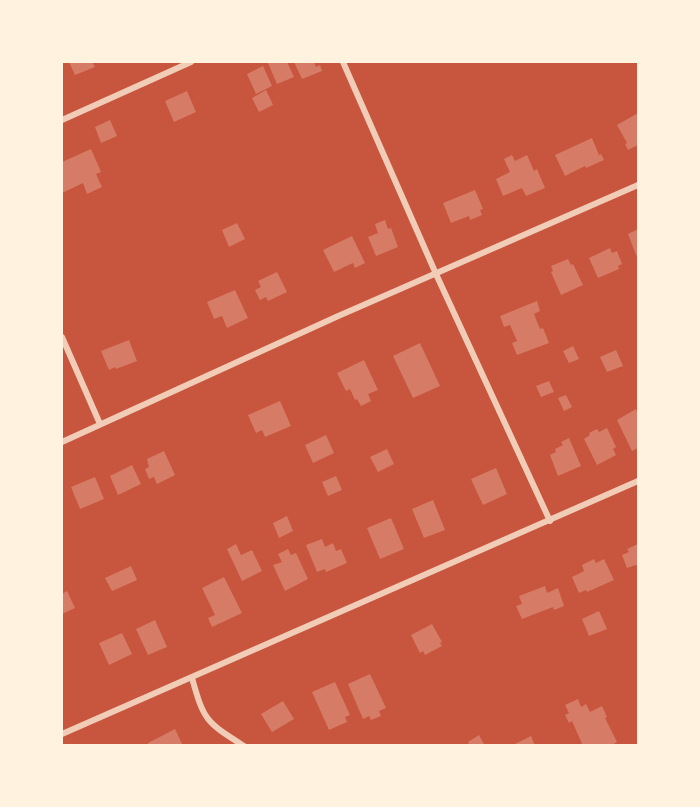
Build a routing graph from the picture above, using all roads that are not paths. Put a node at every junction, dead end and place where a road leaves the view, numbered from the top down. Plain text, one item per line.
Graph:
1 (191, 62) edge
2 (342, 62) edge
3 (62, 120) edge
4 (639, 185) edge
5 (436, 274) junction
6 (62, 337) edge
7 (100, 424) junction
8 (62, 442) edge
9 (639, 481) edge
10 (550, 521) junction
11 (192, 678) junction
12 (62, 734) edge
13 (244, 746) edge

1 - 3 street
2 - 5 street
4 - 5 street
5 - 7 street
5 - 10 street
6 - 7 street
7 - 8 street
9 - 10 street
10 - 11 street
11 - 12 street
11 - 13 street

